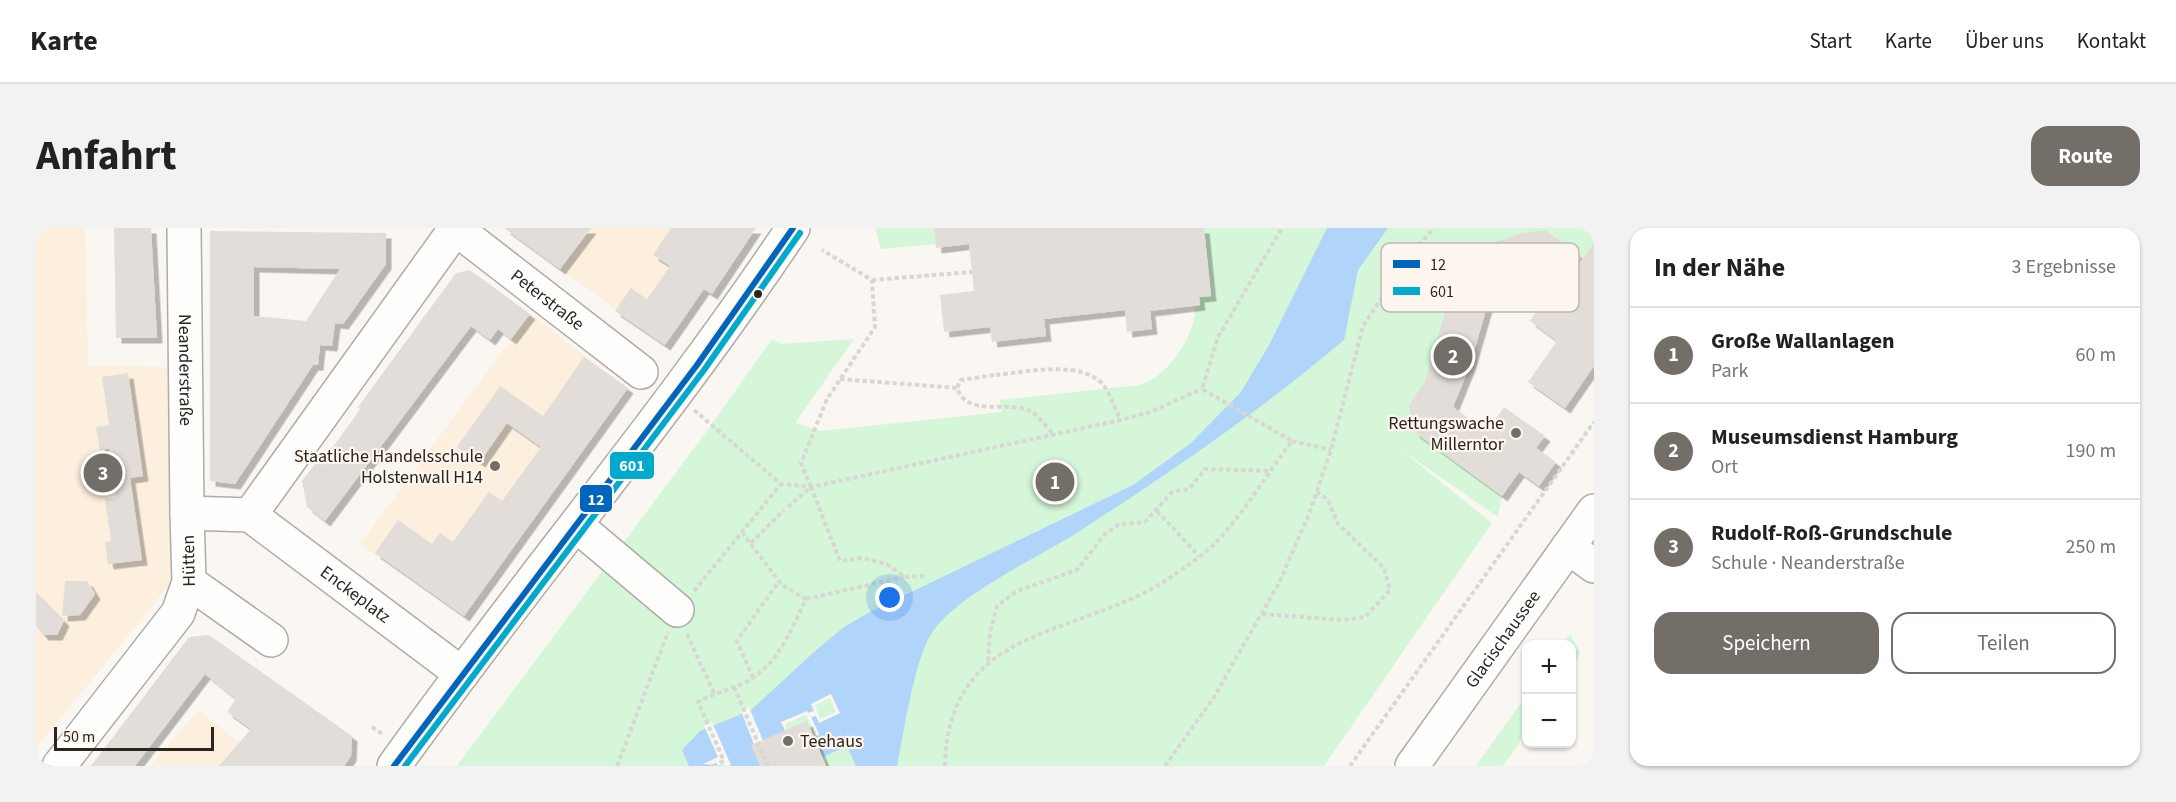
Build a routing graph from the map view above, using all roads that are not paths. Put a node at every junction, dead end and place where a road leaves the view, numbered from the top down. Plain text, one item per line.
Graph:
1 (184, 228) edge
2 (456, 228) edge
3 (793, 228) edge
4 (641, 372) dead end
5 (1594, 511) edge
6 (187, 513) junction
7 (250, 515) junction
8 (576, 525) junction
9 (1581, 557) edge
10 (189, 582) junction
11 (677, 610) road end
12 (271, 640) dead end
13 (462, 674) junction
14 (59, 766) edge
15 (394, 766) edge
16 (1412, 766) edge

1 - 6 street, Neanderstraße
2 - 4 street, Peterstraße
2 - 7 street
3 - 8 street
5 - 9 street, Glacischaussee
6 - 7 street, Hütten
6 - 10 street, Hütten
7 - 13 street, Enckeplatz
8 - 11 street
8 - 13 street
9 - 16 street, Glacischaussee
10 - 12 street
10 - 14 street, Hütten
13 - 15 street

